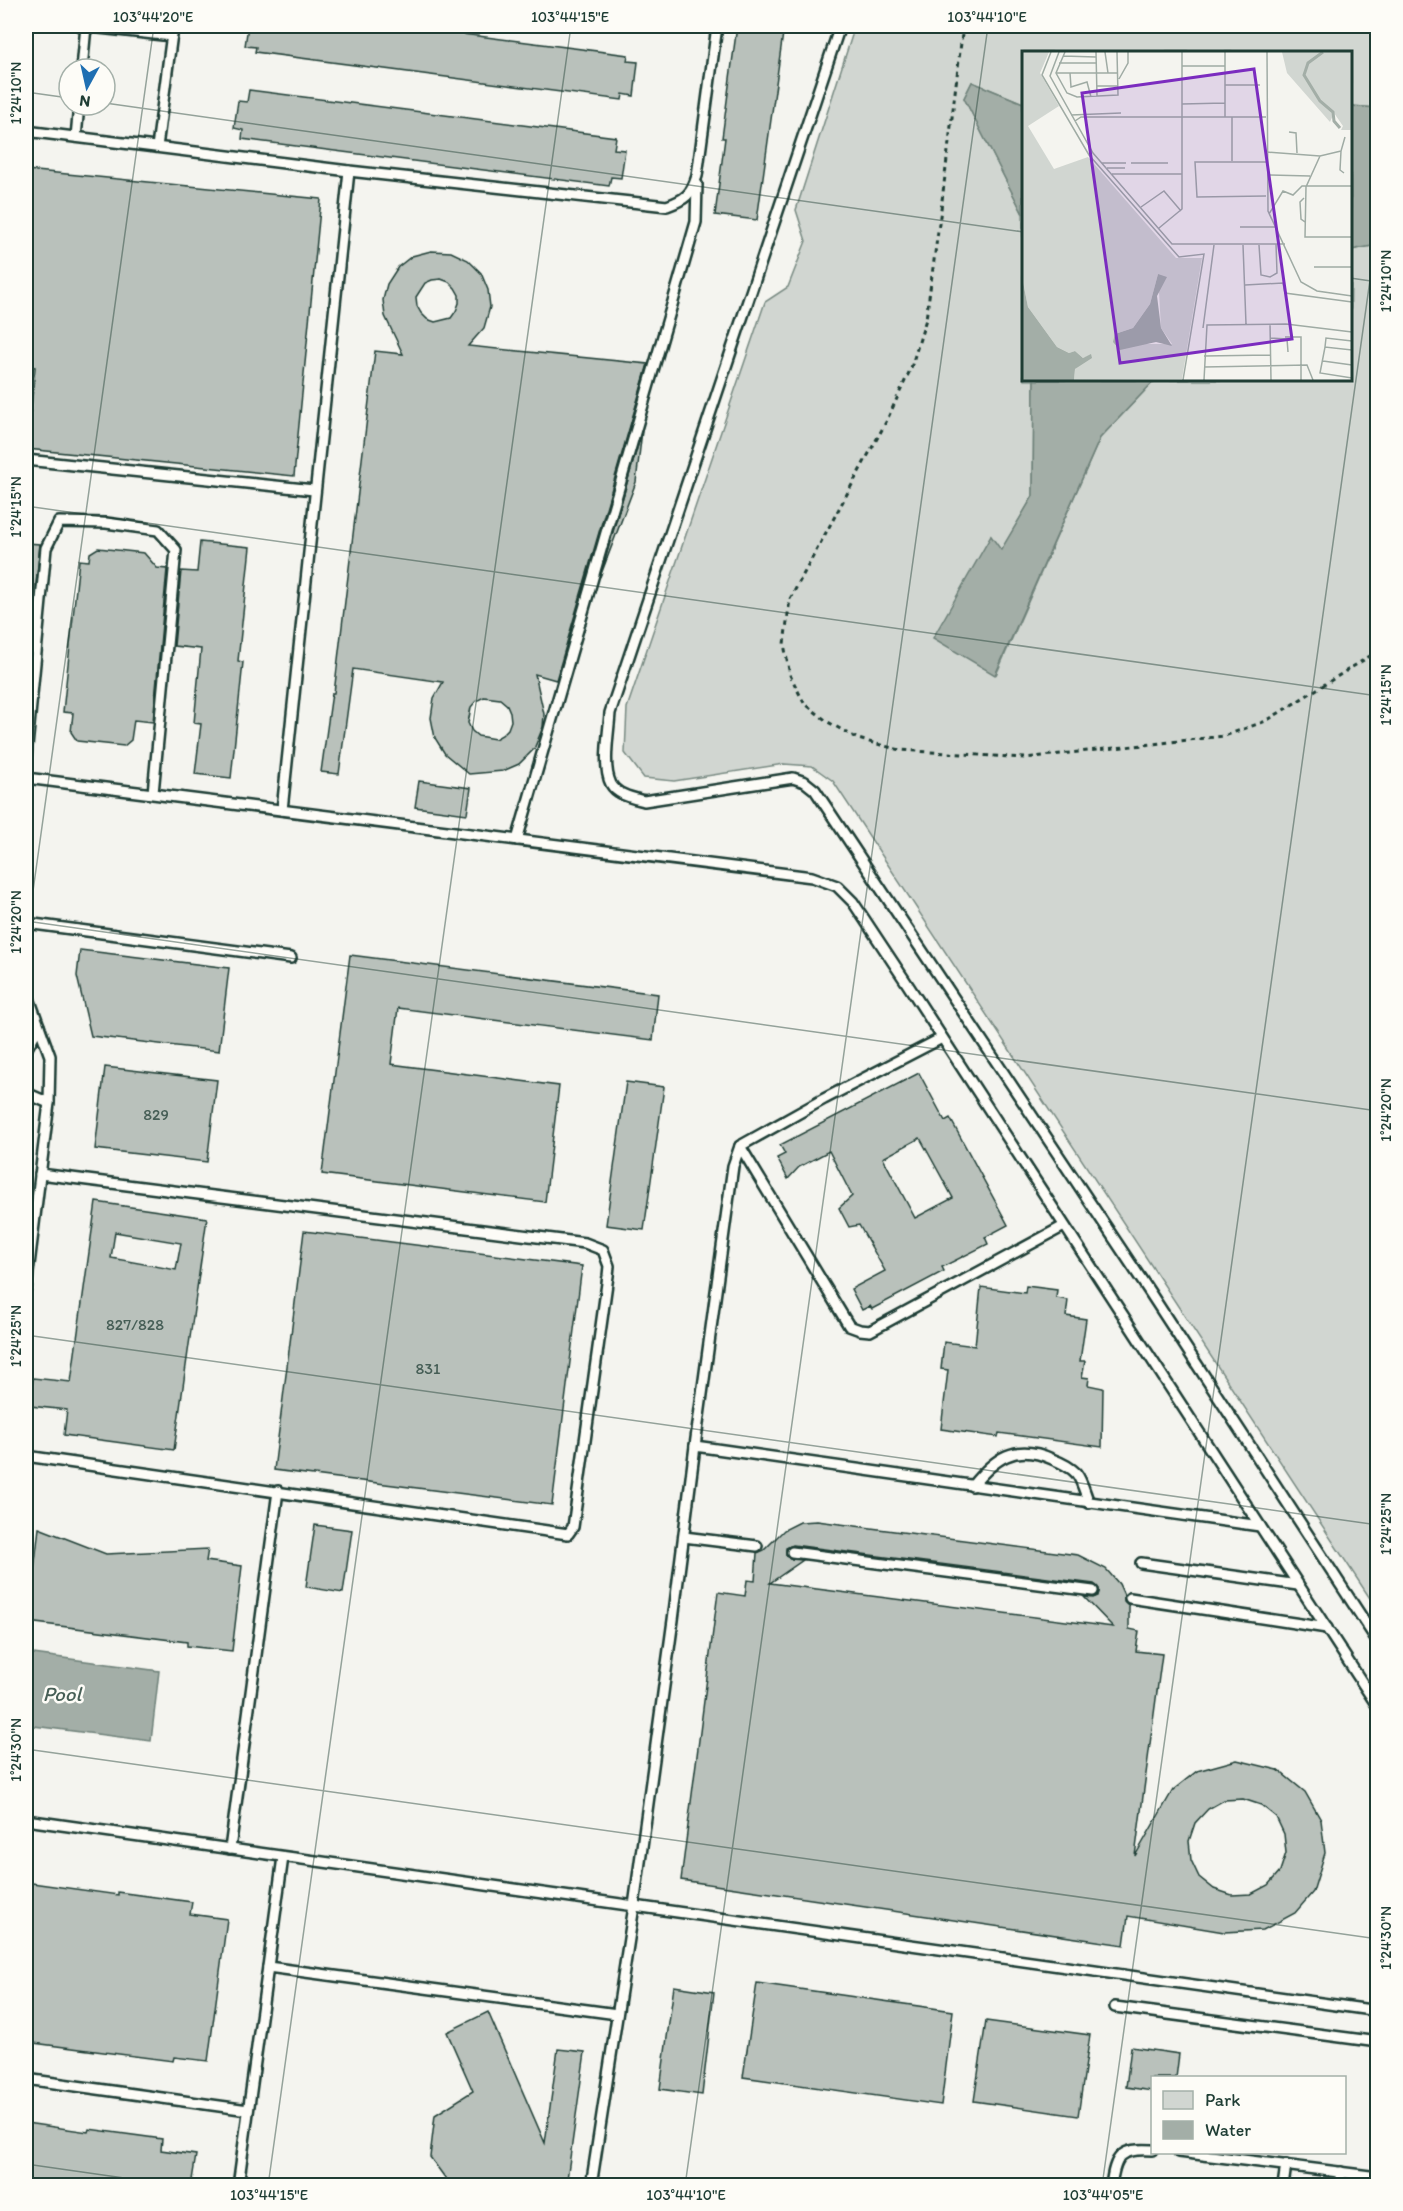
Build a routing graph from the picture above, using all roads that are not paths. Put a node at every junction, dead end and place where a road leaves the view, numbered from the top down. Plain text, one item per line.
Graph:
1 (83, 26) edge
2 (717, 26) edge
3 (840, 26) edge
4 (172, 31) edge
5 (82, 57) edge
6 (78, 117) edge
7 (26, 130) edge
8 (76, 138) junction
9 (157, 147) junction
10 (349, 171) junction
11 (697, 176) junction
12 (26, 460) edge
13 (314, 490) junction
14 (26, 757) edge
15 (26, 778) edge
16 (153, 793) junction
17 (282, 810) junction
18 (517, 840) junction
19 (26, 923) edge
20 (291, 958) dead end
21 (26, 990) edge
22 (39, 1026) junction
23 (942, 1038) junction
24 (26, 1050) edge
25 (26, 1093) edge
26 (49, 1103) junction
27 (740, 1146) junction
28 (40, 1174) junction
29 (1064, 1226) junction
30 (26, 1288) edge
31 (695, 1446) junction
32 (26, 1456) edge
33 (972, 1486) junction
34 (278, 1491) junction
35 (1089, 1503) junction
36 (1260, 1526) junction
37 (684, 1537) junction
38 (758, 1546) dead end
39 (792, 1552) dead end
40 (1141, 1563) dead end
41 (1298, 1585) junction
42 (1093, 1591) dead end
43 (1130, 1598) dead end
44 (1327, 1628) junction
45 (1377, 1642) edge
46 (1377, 1707) edge
47 (26, 1820) edge
48 (230, 1849) junction
49 (283, 1857) junction
50 (634, 1906) junction
51 (268, 1967) junction
52 (1115, 2007) dead end
53 (1377, 2011) edge
54 (617, 2013) junction
55 (1377, 2042) edge
56 (26, 2079) edge
57 (248, 2110) junction
58 (1151, 2150) edge
59 (1195, 2154) edge
60 (1286, 2165) junction
61 (1341, 2172) junction
62 (1377, 2176) edge
63 (238, 2186) edge
64 (591, 2186) edge
65 (1111, 2186) edge
66 (1283, 2186) edge
67 (1339, 2186) edge

1 - 4 lane
1 - 5 lane
2 - 11 lane
3 - 45 lane
4 - 9 lane
6 - 8 lane
7 - 8 lane
8 - 9 lane
9 - 10 lane
10 - 11 lane
10 - 13 lane
11 - 18 lane
12 - 13 lane
13 - 17 lane
14 - 16 lane
15 - 16 lane
16 - 17 lane
17 - 18 lane
18 - 23 lane
19 - 20 lane
21 - 22 lane
22 - 24 lane
22 - 26 lane
23 - 27 lane
23 - 29 lane
25 - 26 lane
26 - 28 lane
27 - 29 lane
27 - 31 lane
28 - 30 lane
28 - 34 lane
29 - 36 lane
31 - 33 lane
31 - 37 lane
32 - 34 lane
33 - 35 lane
33 - 35 lane
34 - 48 lane
35 - 36 lane
36 - 41 lane
37 - 38 lane
37 - 50 lane
39 - 42 lane
40 - 41 lane
41 - 44 lane
43 - 44 lane
44 - 46 lane
47 - 48 lane
48 - 49 lane
49 - 50 lane
49 - 51 lane
50 - 53 lane
50 - 54 lane
51 - 54 lane
51 - 57 lane
52 - 55 lane
54 - 64 lane
56 - 57 lane
57 - 63 lane
58 - 65 lane
59 - 60 lane
60 - 61 lane
60 - 66 lane
61 - 62 lane
61 - 67 lane

